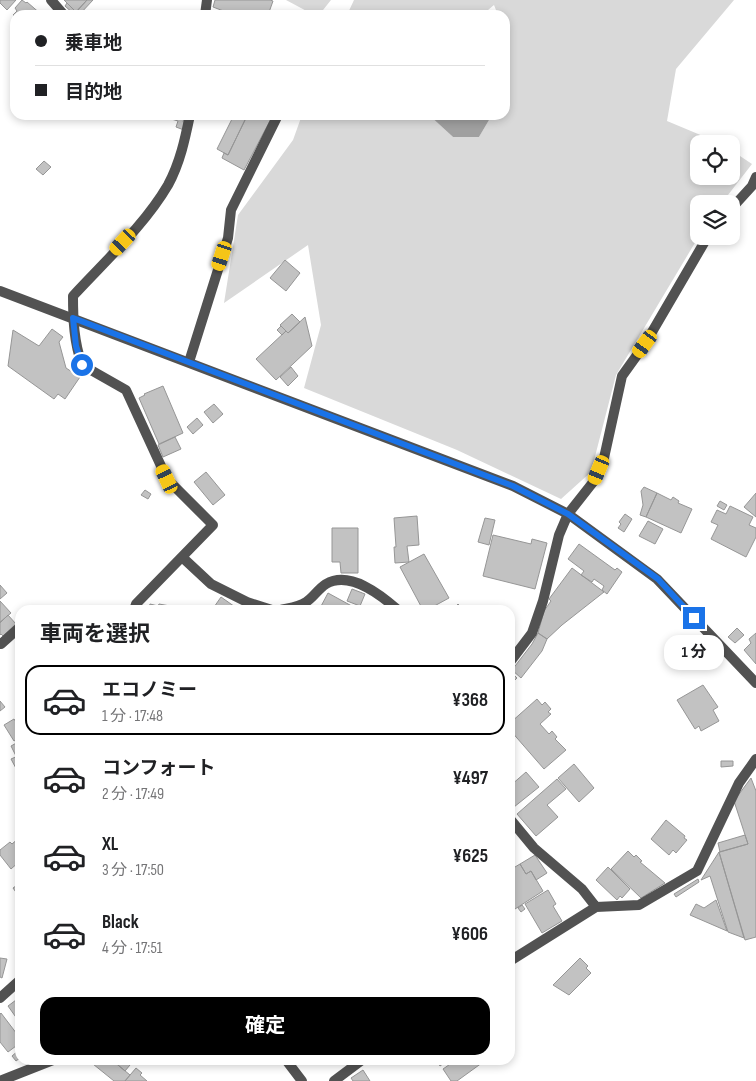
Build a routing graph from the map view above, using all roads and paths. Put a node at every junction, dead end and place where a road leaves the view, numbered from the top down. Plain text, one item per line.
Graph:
1 (51, 0) edge
2 (60, 10) edge
3 (189, 120) edge
4 (276, 120) edge
5 (756, 177) edge
6 (740, 199) edge
7 (703, 245) edge
8 (0, 291) edge
9 (73, 318) junction
10 (188, 362) junction
11 (568, 514) junction
12 (182, 557) junction
13 (136, 605) edge
14 (256, 605) edge
15 (298, 605) edge
16 (392, 605) edge
17 (15, 631) edge
18 (1, 644) edge
19 (515, 655) edge
20 (756, 683) edge
21 (756, 759) edge
22 (515, 825) edge
23 (596, 907) junction
24 (515, 958) edge
25 (15, 984) edge
26 (0, 998) edge
27 (40, 1065) edge
28 (290, 1065) edge
29 (355, 1065) edge
30 (0, 1081) edge
31 (302, 1081) edge
32 (334, 1081) edge

1 - 2 street
3 - 9 street
4 - 10 street
5 - 6 street
7 - 11 street
8 - 9 street
9 - 10 street
9 - 12 street
10 - 11 street
11 - 19 street
11 - 20 street
12 - 13 street
12 - 14 street
15 - 16 street
17 - 18 street
21 - 23 street
22 - 23 street
23 - 24 street
25 - 26 street
27 - 30 street
28 - 31 street
29 - 32 street

